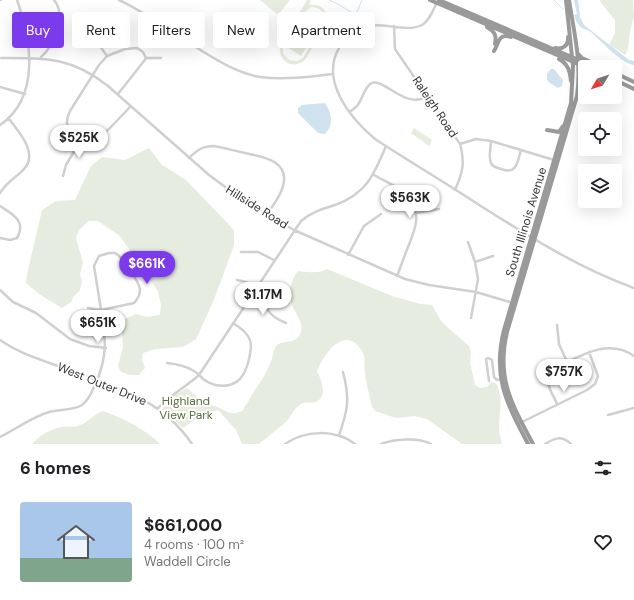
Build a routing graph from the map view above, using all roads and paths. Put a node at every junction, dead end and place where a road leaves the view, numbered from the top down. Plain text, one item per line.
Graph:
1 (17, 0) edge
2 (54, 0) edge
3 (119, 0) edge
4 (430, 0) edge
5 (566, 0) edge
6 (569, 0) edge
7 (438, 1) edge
8 (463, 14) junction
9 (568, 21) junction
10 (394, 26) junction
11 (538, 42) junction
12 (532, 44) junction
13 (101, 48) edge
14 (578, 54) junction
15 (107, 56) junction
16 (29, 57) junction
17 (2, 58) dead end
18 (40, 58) junction
19 (146, 58) junction
20 (161, 58) dead end
21 (573, 60) junction
22 (578, 60) edge
23 (586, 60) edge
24 (578, 62) edge
25 (93, 74) junction
26 (333, 74) junction
27 (622, 77) edge
28 (622, 79) edge
29 (622, 83) edge
30 (634, 83) edge
31 (0, 87) edge
32 (578, 87) edge
33 (634, 89) edge
34 (578, 92) edge
35 (25, 94) junction
36 (118, 94) junction
37 (428, 96) junction
38 (577, 96) junction
39 (572, 97) junction
40 (130, 106) junction
41 (570, 106) junction
42 (350, 112) junction
43 (9, 119) junction
44 (0, 125) edge
45 (82, 138) junction
46 (561, 140) junction
47 (491, 141) junction
48 (460, 144) junction
49 (386, 146) junction
50 (521, 150) junction
51 (189, 158) junction
52 (557, 161) junction
53 (374, 174) junction
54 (63, 176) dead end
55 (455, 190) junction
56 (0, 193) edge
57 (0, 206) edge
58 (439, 209) dead end
59 (416, 213) junction
60 (381, 214) dead end
61 (267, 215) junction
62 (294, 230) junction
63 (0, 238) edge
64 (533, 238) junction
65 (468, 242) dead end
66 (241, 252) dead end
67 (348, 255) junction
68 (493, 256) dead end
69 (274, 260) junction
70 (475, 262) junction
71 (397, 276) junction
72 (237, 280) dead end
73 (256, 288) junction
74 (634, 288) edge
75 (0, 290) edge
76 (476, 292) junction
77 (514, 303) junction
78 (88, 308) dead end
79 (100, 310) junction
80 (471, 318) dead end
81 (233, 323) junction
82 (286, 323) dead end
83 (557, 325) dead end
84 (0, 340) edge
85 (106, 348) junction
86 (589, 352) junction
87 (634, 356) edge
88 (567, 362) junction
89 (167, 364) dead end
90 (343, 372) dead end
91 (199, 375) junction
92 (502, 379) junction
93 (97, 381) junction
94 (489, 381) dead end
95 (557, 404) junction
96 (158, 408) junction
97 (634, 408) edge
98 (608, 415) dead end
99 (520, 423) junction
100 (339, 435) junction
101 (0, 437) edge
102 (192, 444) edge
103 (285, 444) edge
104 (355, 444) edge
105 (381, 444) edge
106 (431, 444) edge
107 (528, 444) edge
108 (533, 444) edge
109 (545, 444) edge
110 (571, 444) edge

1 - 16 street
2 - 18 street
3 - 26 street
4 - 7 highway
5 - 9 highway, South Illinois Avenue
6 - 14 highway
7 - 8 highway
7 - 10 street
7 - 11 highway
8 - 12 highway
8 - 12 highway
9 - 11 highway
9 - 21 highway, South Illinois Avenue
10 - 26 street
10 - 37 street, Raleigh Road
11 - 21 highway
12 - 21 highway
12 - 39 highway
13 - 15 street
14 - 22 highway
14 - 23 highway
15 - 19 street
15 - 25 street
16 - 17 street, Hillside Road
16 - 18 street, Hillside Road
16 - 35 street
18 - 25 street, Hillside Road
19 - 20 street
19 - 36 street
21 - 24 highway
21 - 39 highway, South Illinois Avenue
25 - 36 street, Hillside Road
25 - 45 street
26 - 42 street
27 - 30 highway
28 - 30 highway
29 - 33 highway
31 - 35 street
32 - 38 highway
34 - 38 highway
35 - 43 street
36 - 40 street, Hillside Road
37 - 42 street
37 - 48 street, Raleigh Road
38 - 52 highway
39 - 41 highway, South Illinois Avenue
40 - 45 street
40 - 51 street, Hillside Road
41 - 46 highway, South Illinois Avenue
41 - 46 highway
42 - 49 street
43 - 44 street
43 - 56 street
45 - 54 street
46 - 52 highway, South Illinois Avenue
47 - 48 street
47 - 50 street
47 - 50 street
48 - 55 street, Raleigh Road
49 - 53 street
49 - 55 street
50 - 52 street
51 - 61 street, Hillside Road
51 - 61 street
52 - 64 highway
53 - 59 street
53 - 62 street
55 - 64 street
57 - 63 street
58 - 59 street
59 - 71 street
60 - 67 street
61 - 62 street, Hillside Road
62 - 67 street, Hillside Road
62 - 69 street
64 - 74 street
64 - 77 highway
65 - 70 street
66 - 69 street
67 - 71 street, Hillside Road
68 - 70 street
69 - 73 street
70 - 76 street
71 - 76 street, Hillside Road
72 - 73 street
73 - 81 street
73 - 82 street
75 - 85 street
76 - 77 street, Hillside Road
76 - 80 street
77 - 92 highway
78 - 79 street
79 - 79 street
79 - 85 street
81 - 91 street
81 - 91 street
83 - 88 street
84 - 93 street, West Outer Drive
85 - 93 street
86 - 87 street
86 - 88 street
86 - 95 street
88 - 95 street
89 - 91 street
90 - 100 street
91 - 96 street
92 - 94 street
92 - 99 highway
93 - 96 street, West Outer Drive
93 - 101 street
95 - 99 street
96 - 102 street, West Outer Drive
97 - 98 street
99 - 107 highway
99 - 108 highway
100 - 103 street
100 - 104 street
105 - 106 street
109 - 110 street

